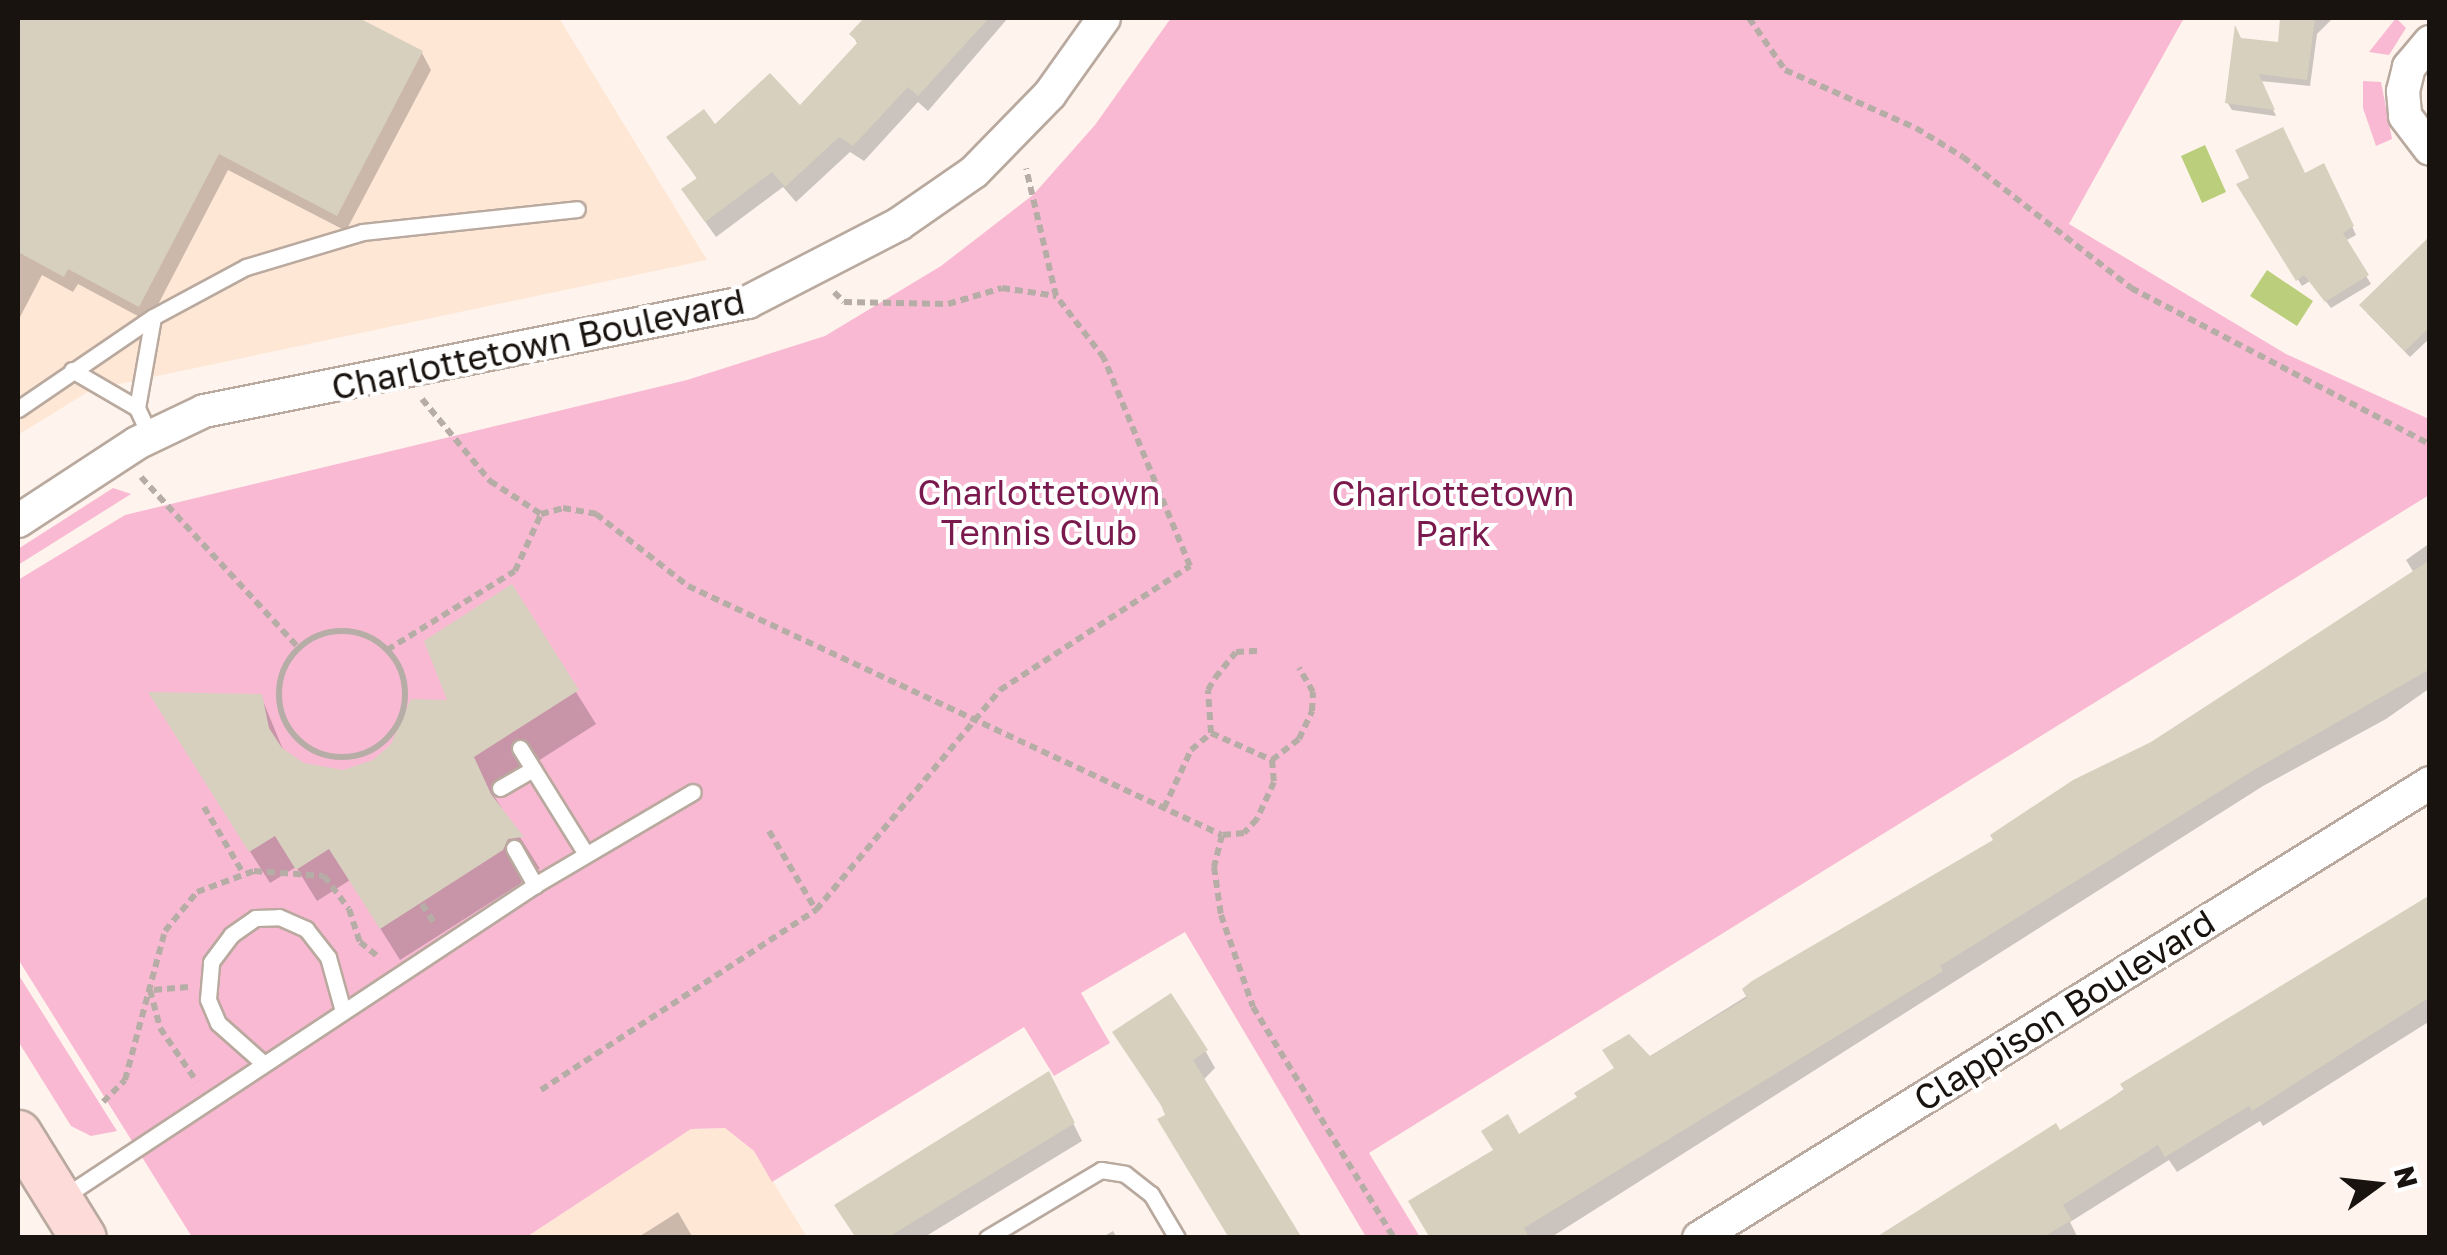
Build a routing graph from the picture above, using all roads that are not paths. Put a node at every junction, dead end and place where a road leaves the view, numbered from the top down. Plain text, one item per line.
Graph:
1 (1104, 18) edge
2 (2430, 42) edge
3 (2430, 149) edge
4 (577, 209) dead end
5 (153, 318) junction
6 (72, 370) junction
7 (18, 409) edge
8 (137, 432) junction
9 (18, 520) edge
10 (520, 748) dead end
11 (534, 770) junction
12 (2430, 783) edge
13 (500, 788) dead end
14 (692, 792) dead end
15 (514, 848) dead end
16 (586, 854) junction
17 (535, 885) junction
18 (343, 1011) junction
19 (263, 1063) junction
20 (18, 1134) edge
21 (60, 1200) junction
22 (83, 1238) edge
23 (987, 1238) edge
24 (1177, 1238) edge
25 (1699, 1238) edge

1 - 8 street, Charlottetown Boulevard
2 - 3 street
4 - 5 lane
5 - 6 lane
5 - 8 lane
6 - 7 lane
6 - 8 lane
8 - 9 street, Charlottetown Boulevard
10 - 11 lane
11 - 13 lane
11 - 16 lane
12 - 25 street, Clappison Boulevard
14 - 16 lane
15 - 17 lane
16 - 17 lane
17 - 18 lane
18 - 19 lane
18 - 19 lane
19 - 21 lane
20 - 21 main road
21 - 22 main road
23 - 24 lane

